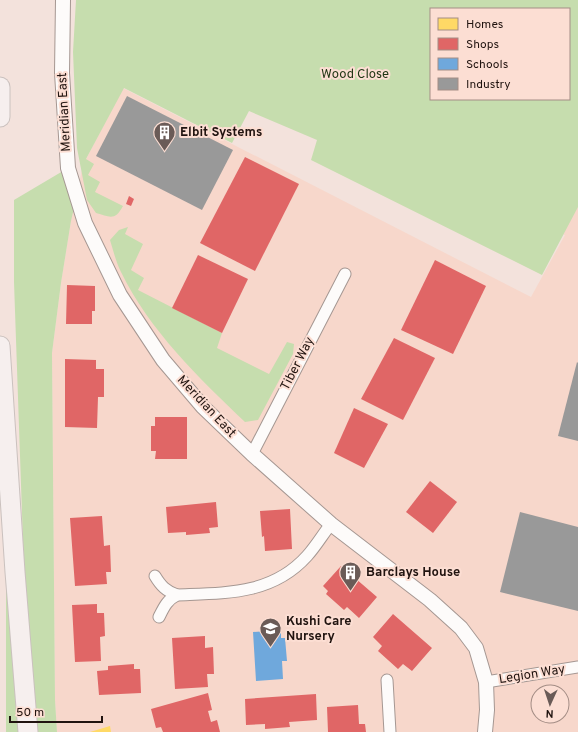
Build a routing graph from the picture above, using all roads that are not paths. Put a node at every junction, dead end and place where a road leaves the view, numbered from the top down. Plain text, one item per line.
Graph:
1 (63, 0) edge
2 (0, 87) edge
3 (0, 117) edge
4 (345, 274) dead end
5 (0, 346) edge
6 (252, 454) junction
7 (331, 524) junction
8 (155, 576) dead end
9 (177, 595) junction
10 (159, 617) dead end
11 (578, 667) edge
12 (387, 680) dead end
13 (486, 682) junction
14 (28, 732) edge
15 (390, 732) edge
16 (485, 732) edge

1 - 6 street, Meridian East
2 - 3 highway
4 - 6 street, Tiber Way
5 - 14 highway
6 - 7 street, Meridian East
7 - 9 street
7 - 13 street, Meridian East
8 - 9 street
9 - 10 street
11 - 13 street, Legion Way
12 - 15 street
13 - 16 street, Meridian East

